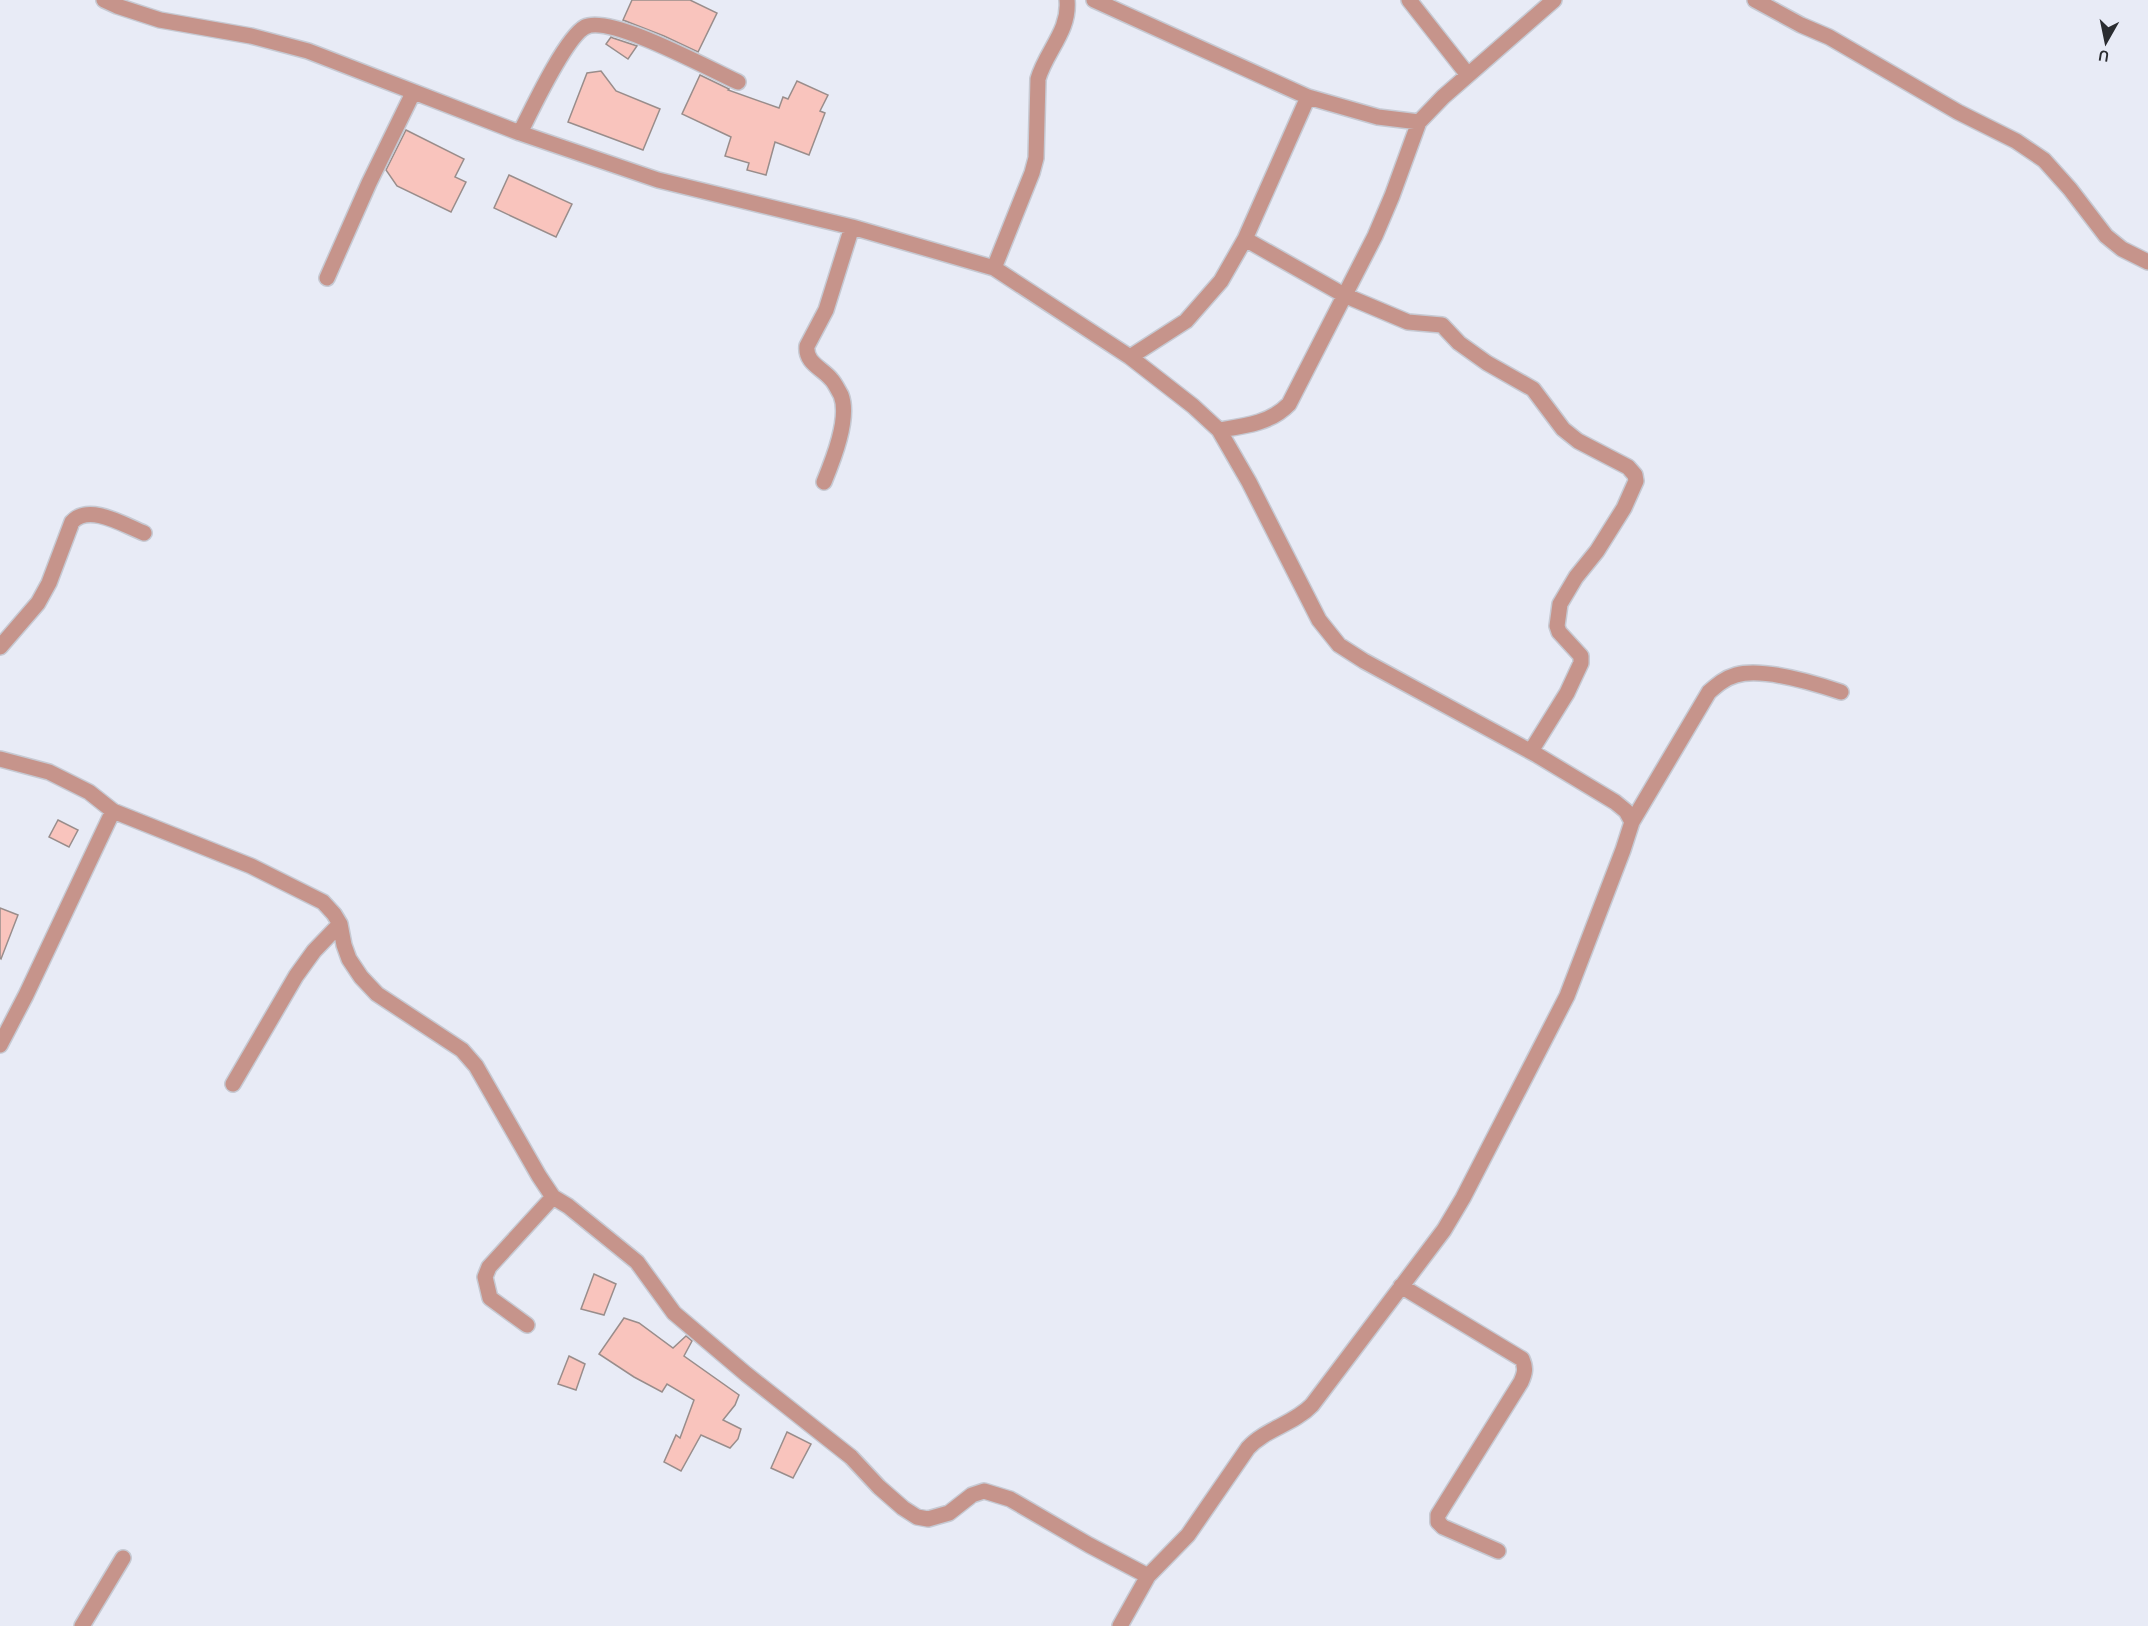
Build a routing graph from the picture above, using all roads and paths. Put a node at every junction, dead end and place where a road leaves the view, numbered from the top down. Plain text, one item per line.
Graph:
1 (104, 0) edge
2 (1067, 0) edge
3 (1094, 0) edge
4 (1409, 0) edge
5 (1554, 0) edge
6 (1755, 0) edge
7 (1468, 75) junction
8 (738, 82) dead end
9 (413, 93) junction
10 (1308, 97) junction
11 (1419, 122) junction
12 (520, 133) junction
13 (852, 227) junction
14 (1245, 239) junction
15 (2148, 262) edge
16 (994, 268) junction
17 (327, 278) dead end
18 (1344, 295) junction
19 (1130, 357) junction
20 (1219, 430) junction
21 (824, 482) dead end
22 (144, 533) dead end
23 (0, 647) edge
24 (1841, 692) dead end
25 (1531, 752) junction
26 (0, 759) edge
27 (113, 811) junction
28 (1632, 822) junction
29 (340, 924) junction
30 (0, 1045) edge
31 (233, 1084) dead end
32 (553, 1197) junction
33 (1401, 1286) junction
34 (527, 1325) dead end
35 (1498, 1551) dead end
36 (123, 1558) dead end
37 (1148, 1576) junction
38 (82, 1626) edge
39 (1120, 1626) edge

1 - 9 street
2 - 16 street
3 - 10 street
4 - 7 street
5 - 7 street
6 - 15 street
7 - 11 street
8 - 12 street
9 - 12 street
9 - 17 street
10 - 11 street
10 - 14 street
11 - 18 street
12 - 13 street
13 - 16 street
13 - 21 street
14 - 18 street
14 - 19 street
16 - 19 street
18 - 20 street
18 - 25 street
19 - 20 street
20 - 25 street
22 - 23 street
24 - 28 street
25 - 28 street
26 - 27 street
27 - 29 street
27 - 30 street
28 - 33 street
29 - 31 street
29 - 32 street
32 - 34 street
32 - 37 street
33 - 35 street
33 - 37 street
36 - 38 street
37 - 39 street

